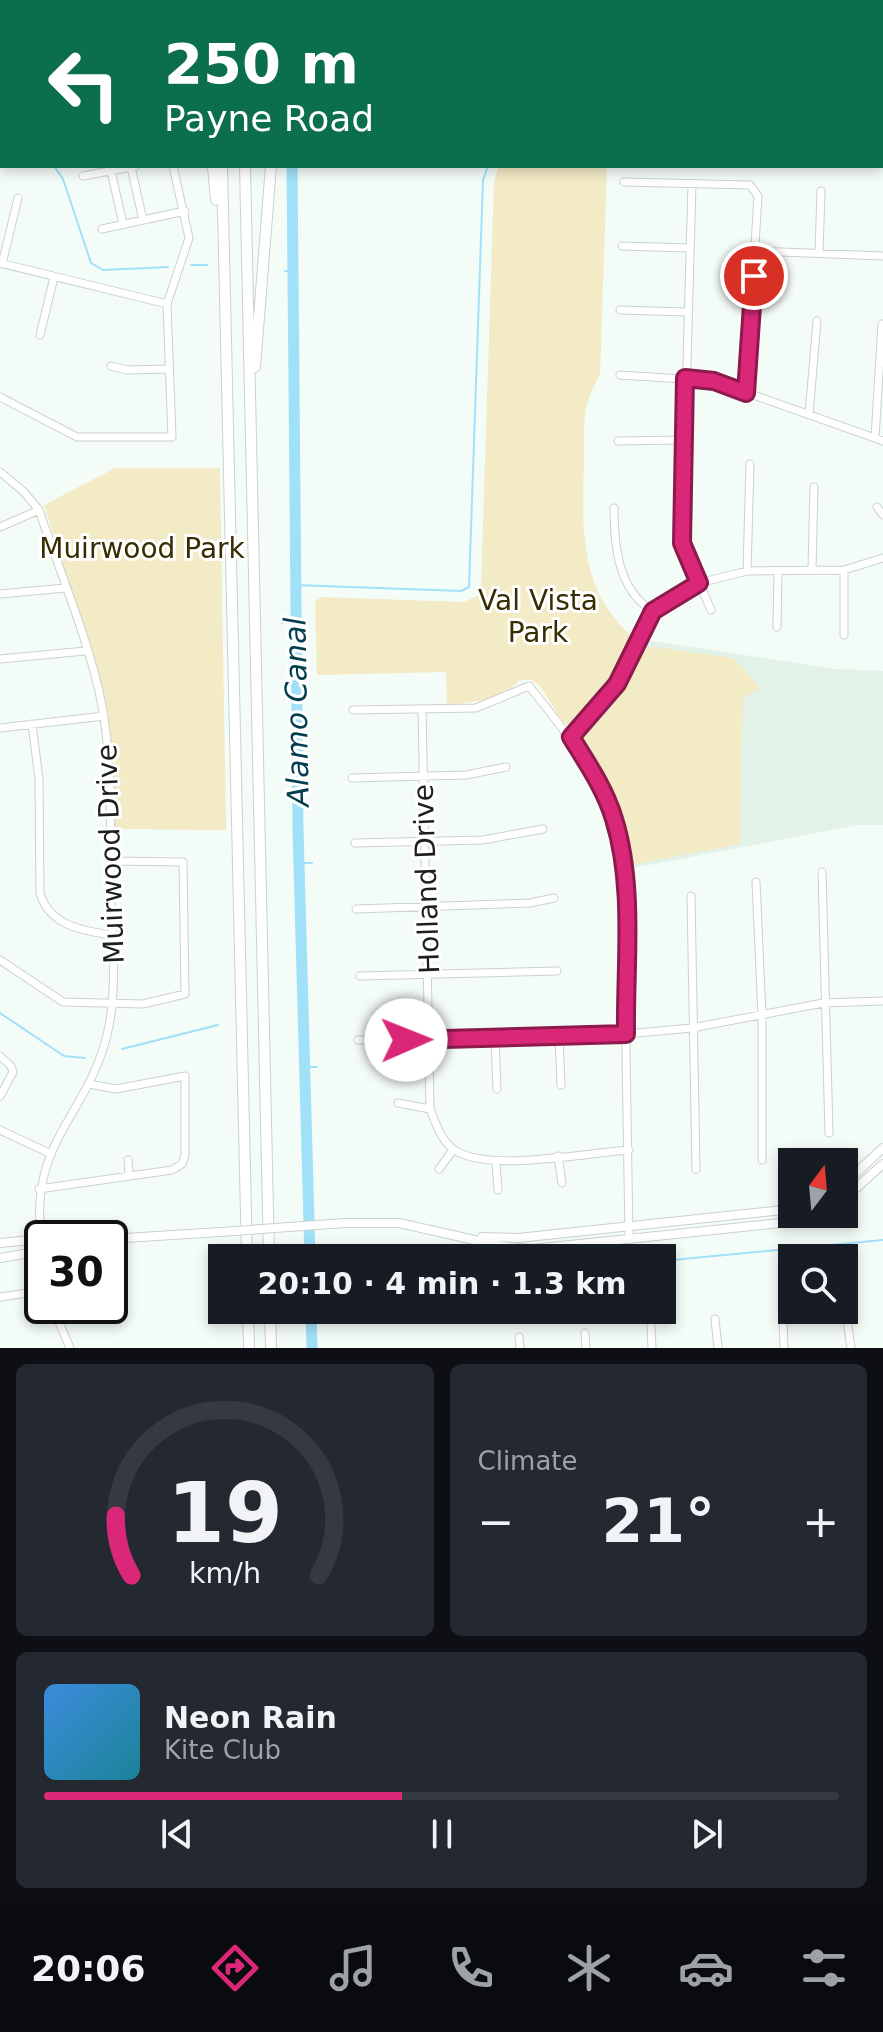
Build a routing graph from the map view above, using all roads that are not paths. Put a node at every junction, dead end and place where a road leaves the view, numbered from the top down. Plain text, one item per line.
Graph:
1 (128, 168) edge
2 (134, 168) edge
3 (174, 168) edge
4 (213, 168) edge
5 (222, 168) edge
6 (245, 168) edge
7 (271, 168) edge
8 (111, 171) junction
9 (83, 176) dead end
10 (624, 182) dead end
11 (692, 184) junction
12 (821, 191) dead end
13 (18, 198) dead end
14 (185, 211) junction
15 (143, 220) junction
16 (123, 224) junction
17 (223, 228) junction
18 (102, 229) dead end
19 (622, 246) dead end
20 (690, 248) junction
21 (756, 251) junction
22 (819, 253) junction
23 (883, 256) edge
24 (1, 264) edge
25 (54, 277) junction
26 (167, 304) junction
27 (620, 310) dead end
28 (688, 312) junction
29 (817, 321) dead end
30 (882, 324) edge
31 (40, 335) dead end
32 (111, 366) dead end
33 (169, 369) junction
34 (620, 375) dead end
35 (685, 378) junction
36 (746, 393) junction
37 (0, 397) edge
38 (250, 401) junction
39 (809, 414) junction
40 (879, 439) edge
41 (683, 440) junction
42 (618, 441) dead end
43 (750, 464) dead end
44 (0, 472) edge
45 (814, 487) dead end
46 (877, 507) dead end
47 (614, 508) dead end
48 (39, 510) junction
49 (883, 515) edge
50 (0, 527) edge
51 (883, 558) edge
52 (812, 568) junction
53 (844, 570) junction
54 (747, 571) junction
55 (778, 573) junction
56 (699, 583) junction
57 (65, 588) junction
58 (0, 594) edge
59 (711, 610) dead end
60 (653, 611) junction
61 (777, 627) dead end
62 (844, 635) dead end
63 (85, 651) junction
64 (0, 659) edge
65 (353, 710) dead end
66 (422, 710) junction
67 (104, 716) junction
68 (32, 724) junction
69 (0, 728) edge
70 (571, 737) junction
71 (506, 767) dead end
72 (423, 776) junction
73 (352, 778) dead end
74 (543, 829) dead end
75 (355, 843) dead end
76 (425, 843) junction
77 (111, 861) junction
78 (822, 872) dead end
79 (756, 882) dead end
80 (691, 896) dead end
81 (554, 898) dead end
82 (427, 907) junction
83 (356, 909) dead end
84 (112, 935) junction
85 (0, 960) edge
86 (557, 971) dead end
87 (428, 974) junction
88 (360, 976) dead end
89 (883, 1001) edge
90 (823, 1003) junction
91 (111, 1004) junction
92 (762, 1015) junction
93 (692, 1028) junction
94 (626, 1034) junction
95 (559, 1036) junction
96 (495, 1038) junction
97 (358, 1040) dead end
98 (430, 1040) junction
99 (0, 1056) edge
100 (89, 1084) junction
101 (561, 1085) dead end
102 (497, 1089) dead end
103 (0, 1096) edge
104 (398, 1103) dead end
105 (430, 1109) junction
106 (0, 1130) edge
107 (829, 1133) dead end
108 (883, 1148) edge
109 (453, 1150) junction
110 (629, 1150) junction
111 (49, 1153) junction
112 (558, 1156) junction
113 (128, 1160) dead end
114 (762, 1160) dead end
115 (496, 1162) junction
116 (883, 1164) edge
117 (439, 1169) dead end
118 (696, 1169) dead end
119 (858, 1171) edge
120 (129, 1176) junction
121 (562, 1183) dead end
122 (858, 1186) edge
123 (39, 1189) junction
124 (498, 1190) dead end
125 (778, 1211) edge
126 (41, 1220) edge
127 (778, 1223) edge
128 (629, 1227) junction
129 (465, 1237) junction
130 (128, 1238) edge
131 (629, 1238) junction
132 (24, 1241) edge
133 (0, 1243) edge
134 (247, 1244) edge
135 (269, 1244) edge
136 (24, 1254) edge
137 (0, 1258) edge
138 (24, 1294) edge
139 (0, 1297) edge
140 (715, 1319) dead end
141 (60, 1324) edge
142 (248, 1324) edge
143 (270, 1324) edge
144 (783, 1324) edge
145 (848, 1324) edge
146 (651, 1327) dead end
147 (585, 1333) dead end
148 (519, 1337) dead end
149 (70, 1348) edge
150 (249, 1348) edge
151 (271, 1348) edge
152 (520, 1348) edge
153 (586, 1348) edge
154 (652, 1348) edge
155 (718, 1348) edge
156 (784, 1348) edge
157 (851, 1348) edge

1 - 8 street
2 - 15 street
3 - 14 street
4 - 17 highway
5 - 17 highway
6 - 38 highway
7 - 38 highway
8 - 9 street
8 - 16 street
10 - 11 street
11 - 20 street
11 - 21 street
12 - 22 street
13 - 24 street
14 - 15 street
14 - 26 street
15 - 16 street
16 - 18 street
17 - 134 highway
19 - 20 street
20 - 28 street
21 - 22 street
21 - 36 street
22 - 23 street
24 - 25 street
25 - 26 street
25 - 31 street
26 - 33 street
27 - 28 street
28 - 35 street
29 - 39 street
30 - 40 street
32 - 33 street
33 - 37 street
34 - 35 street
35 - 36 street
35 - 41 street
36 - 39 street
38 - 135 highway
39 - 40 street
41 - 42 street
41 - 56 street
43 - 54 street
44 - 48 street, Muirwood Drive
45 - 52 street
46 - 49 street
47 - 60 street
48 - 50 street
48 - 57 street, Muirwood Drive
51 - 53 street
52 - 53 street
52 - 55 street
53 - 62 street
54 - 55 street
54 - 56 street
55 - 61 street
56 - 59 street
56 - 60 street
57 - 58 street
57 - 63 street, Muirwood Drive
60 - 70 street
63 - 64 street
63 - 67 street, Muirwood Drive
65 - 66 street
66 - 70 street
66 - 72 street, Holland Drive
67 - 68 street
67 - 77 street, Muirwood Drive
68 - 69 street
68 - 84 street
70 - 94 street
71 - 72 street
72 - 73 street
72 - 76 street, Holland Drive
74 - 76 street
75 - 76 street
76 - 82 street, Holland Drive
77 - 84 street, Muirwood Drive
77 - 91 street
78 - 90 street
79 - 92 street
80 - 93 street
81 - 82 street
82 - 83 street
82 - 87 street, Holland Drive
84 - 91 street, Muirwood Drive
85 - 91 street
86 - 87 street
87 - 88 street
87 - 98 street, Holland Drive
89 - 90 street
90 - 92 street
90 - 107 street
91 - 100 street, Muirwood Drive
92 - 93 street
92 - 114 street
93 - 94 street
93 - 118 street
94 - 95 street
94 - 110 street
95 - 96 street
95 - 101 street
96 - 98 street
96 - 102 street
97 - 98 street
98 - 105 street, Holland Drive
99 - 103 street
100 - 111 street, Muirwood Drive
100 - 120 street
104 - 105 street
105 - 109 street, Holland Drive
106 - 111 street
108 - 119 main road
109 - 115 street
109 - 117 street
110 - 112 street
110 - 128 street
111 - 123 street, Muirwood Drive
112 - 115 street
112 - 121 street
113 - 120 street
115 - 124 street
116 - 122 main road
120 - 123 street
123 - 126 street, Muirwood Drive
125 - 128 main road
127 - 131 main road
128 - 129 main road
128 - 131 street
129 - 130 main road, bridge
129 - 131 main road
132 - 133 main road
136 - 137 main road
138 - 139 street
140 - 155 street
141 - 149 street
142 - 150 highway
143 - 151 highway
144 - 156 street
145 - 157 street
146 - 154 street
147 - 153 street
148 - 152 street

